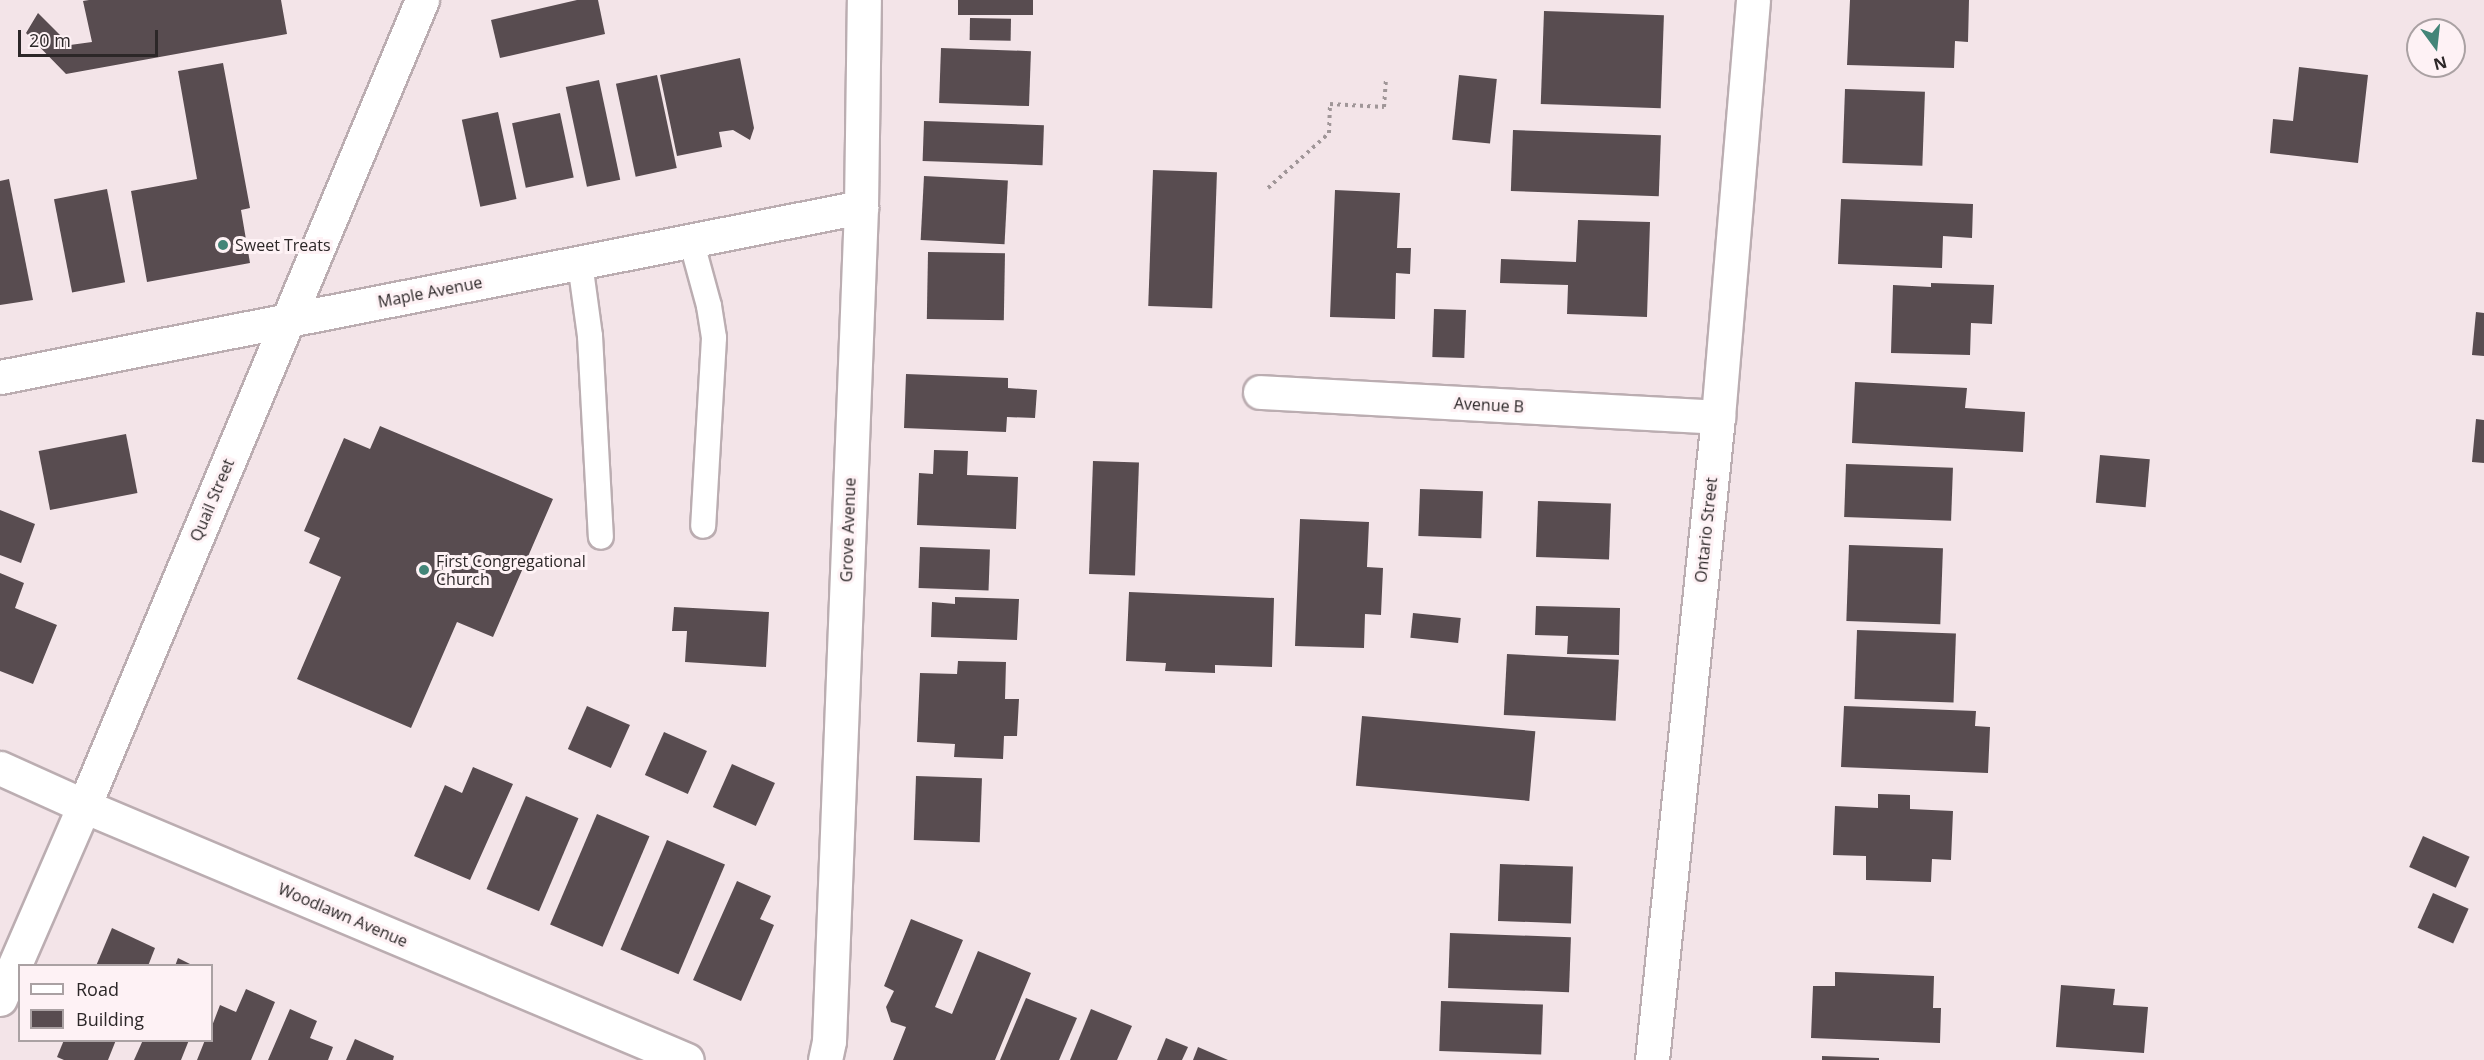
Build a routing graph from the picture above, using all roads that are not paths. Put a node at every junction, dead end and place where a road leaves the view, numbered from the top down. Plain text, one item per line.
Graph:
1 (422, 0) edge
2 (864, 0) edge
3 (1754, 0) edge
4 (861, 207) junction
5 (692, 240) junction
6 (580, 263) junction
7 (288, 320) junction
8 (0, 377) edge
9 (1260, 393) dead end
10 (1718, 417) junction
11 (703, 525) dead end
12 (601, 537) dead end
13 (0, 768) edge
14 (84, 806) junction
15 (0, 999) edge
16 (687, 1060) edge
17 (825, 1060) edge
18 (1652, 1060) edge

1 - 7 street, Quail Street
2 - 4 street, Grove Avenue
3 - 10 street, Ontario Street
4 - 5 street, Maple Avenue
4 - 17 street, Grove Avenue
5 - 6 street, Maple Avenue
5 - 11 lane
6 - 7 street, Maple Avenue
6 - 12 lane
7 - 8 street, Maple Avenue
7 - 14 street, Quail Street
9 - 10 street, Avenue B
10 - 18 street, Ontario Street
13 - 14 street, Woodlawn Avenue
14 - 15 street, Quail Street
14 - 16 street, Woodlawn Avenue

